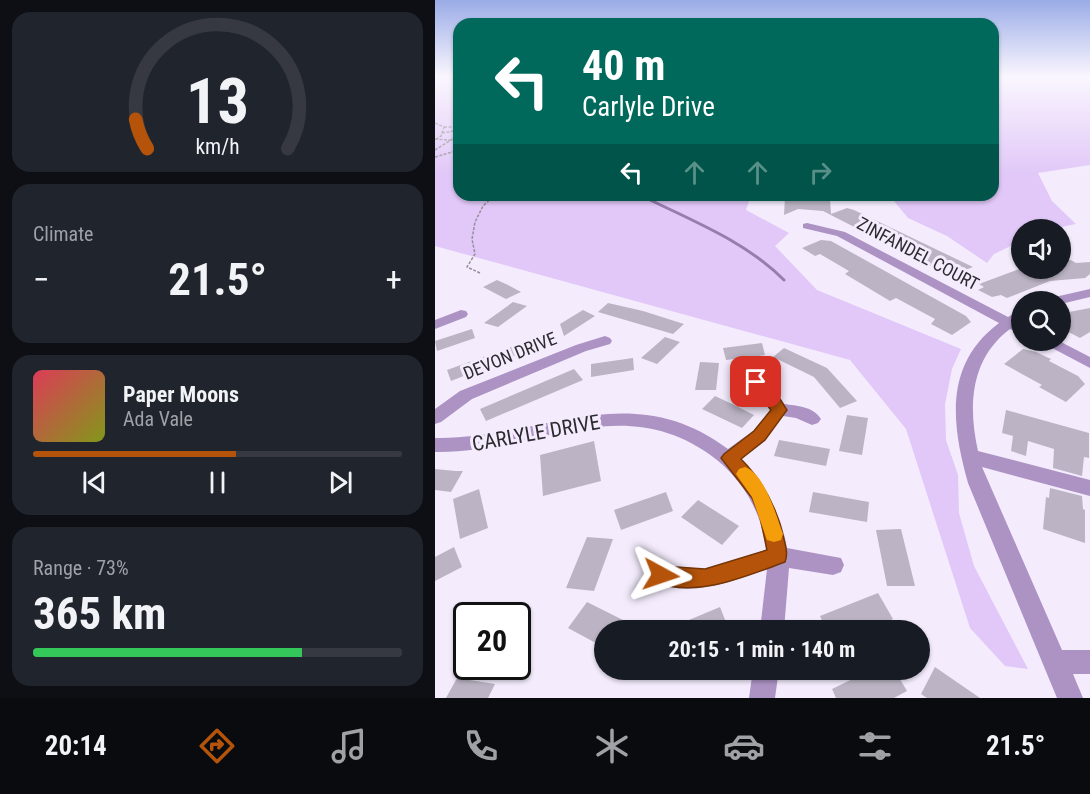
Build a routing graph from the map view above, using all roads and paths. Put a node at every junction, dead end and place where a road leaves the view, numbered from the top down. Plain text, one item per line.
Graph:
1 (435, 123) edge
2 (444, 127) junction
3 (453, 128) edge
4 (453, 130) edge
5 (442, 134) junction
6 (435, 140) edge
7 (451, 141) joint
8 (435, 150) edge
9 (453, 152) edge
10 (435, 156) edge
11 (486, 201) edge
12 (807, 226) dead end
13 (480, 273) dead end
14 (1090, 292) edge
15 (1071, 297) edge
16 (461, 314) dead end
17 (1011, 319) edge
18 (435, 325) edge
19 (1011, 326) edge
20 (605, 341) dead end
21 (1066, 351) edge
22 (1090, 363) edge
23 (756, 382) dead end
24 (779, 410) junction
25 (435, 418) edge
26 (812, 419) dead end
27 (435, 445) edge
28 (969, 456) junction
29 (730, 458) junction
30 (1090, 488) edge
31 (778, 556) junction
32 (833, 565) dead end
33 (661, 575) dead end
34 (772, 620) edge
35 (1055, 662) junction
36 (1090, 662) edge
37 (764, 680) edge
38 (762, 698) edge
39 (1070, 698) edge

1 - 2 path
2 - 3 path
2 - 5 path
4 - 5 path
5 - 6 path
6 - 7 path
7 - 8 path
9 - 10 path
11 - 13 path
12 - 17 street, ZINFANDEL COURT
14 - 15 street
16 - 18 street
19 - 28 street
20 - 25 street, DEVON DRIVE
21 - 22 street
23 - 24 street
24 - 26 street
24 - 29 street
27 - 29 street, CARLYLE DRIVE
28 - 30 street
28 - 35 street
29 - 31 street, CARLYLE DRIVE
31 - 32 street
31 - 33 street
31 - 34 street, CARLYLE DRIVE
35 - 36 street
35 - 39 street
37 - 38 street

